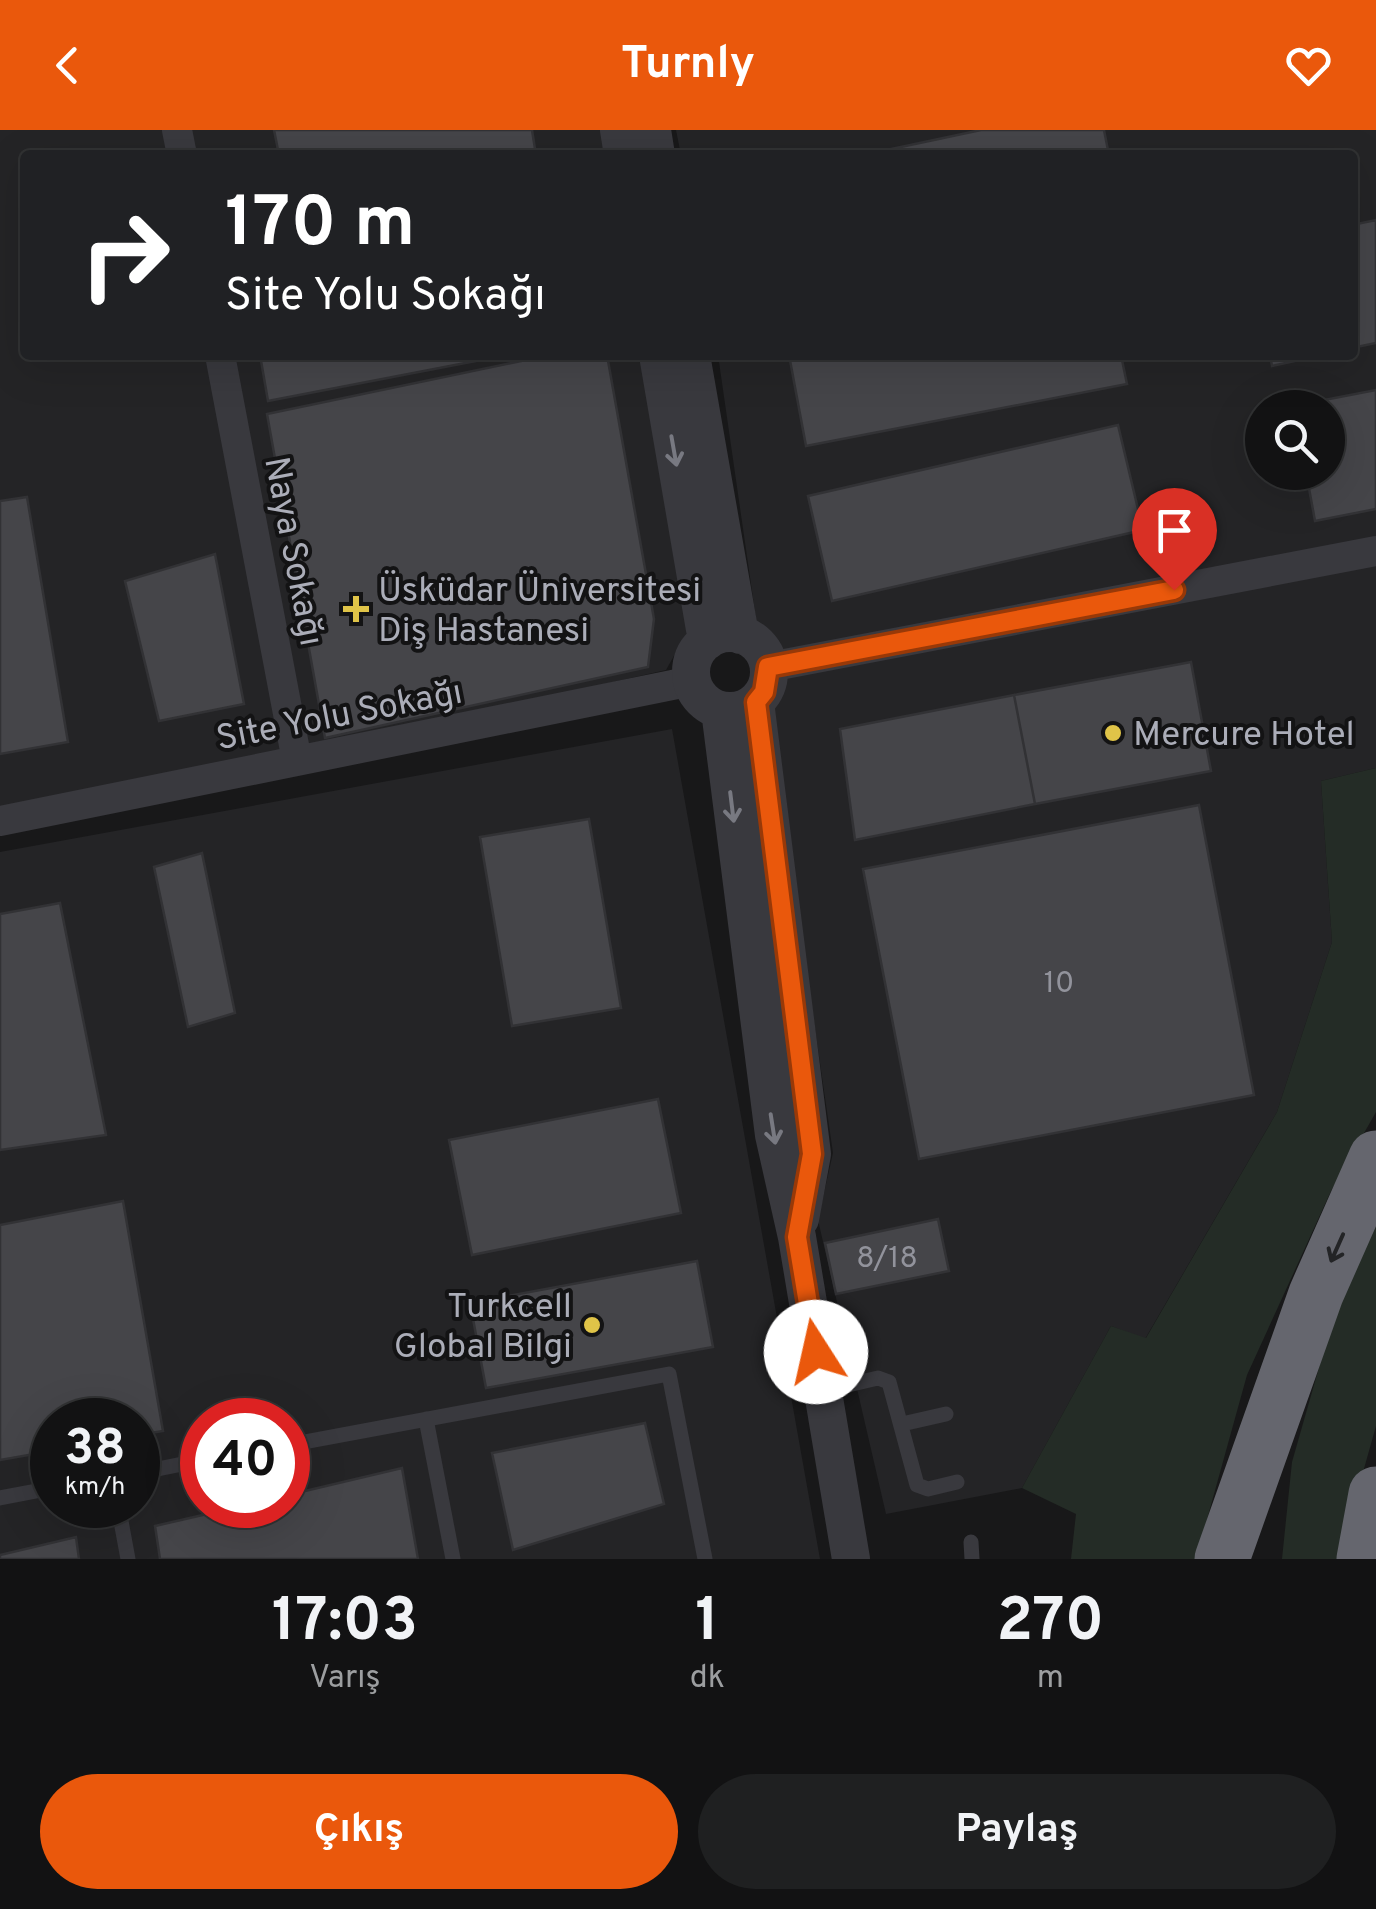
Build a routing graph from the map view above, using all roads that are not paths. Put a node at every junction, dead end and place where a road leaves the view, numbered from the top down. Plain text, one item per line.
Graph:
1 (221, 360) edge
2 (659, 360) edge
3 (692, 360) edge
4 (1376, 551) edge
5 (723, 638) junction
6 (768, 667) junction
7 (692, 681) junction
8 (738, 706) junction
9 (297, 761) junction
10 (0, 821) edge
11 (1376, 1158) edge
12 (822, 1391) junction
13 (946, 1414) dead end
14 (426, 1419) junction
15 (902, 1424) junction
16 (310, 1440) edge
17 (1256, 1470) junction
18 (957, 1482) dead end
19 (30, 1492) edge
20 (1376, 1494) edge
21 (0, 1498) edge
22 (122, 1528) edge
23 (128, 1559) edge
24 (453, 1559) edge
25 (705, 1559) edge
26 (850, 1559) edge
27 (1222, 1559) edge
28 (1254, 1559) edge
29 (1364, 1559) edge

1 - 9 street, Naya Sokağı
2 -> 5 street
3 - 5 street
4 - 6 street
5 - 6 street
5 - 7 street
6 - 8 street
7 - 8 street
7 - 9 street, Site Yolu Sokağı
8 - 12 street
9 - 10 street, Site Yolu Sokağı
11 -> 17 highway
12 - 15 lane
12 - 26 street
13 - 15 lane
14 - 16 lane
14 - 24 lane
14 - 25 lane
15 - 18 lane
17 - 27 highway
17 - 28 highway
19 - 21 lane
20 - 29 highway
22 - 23 lane

